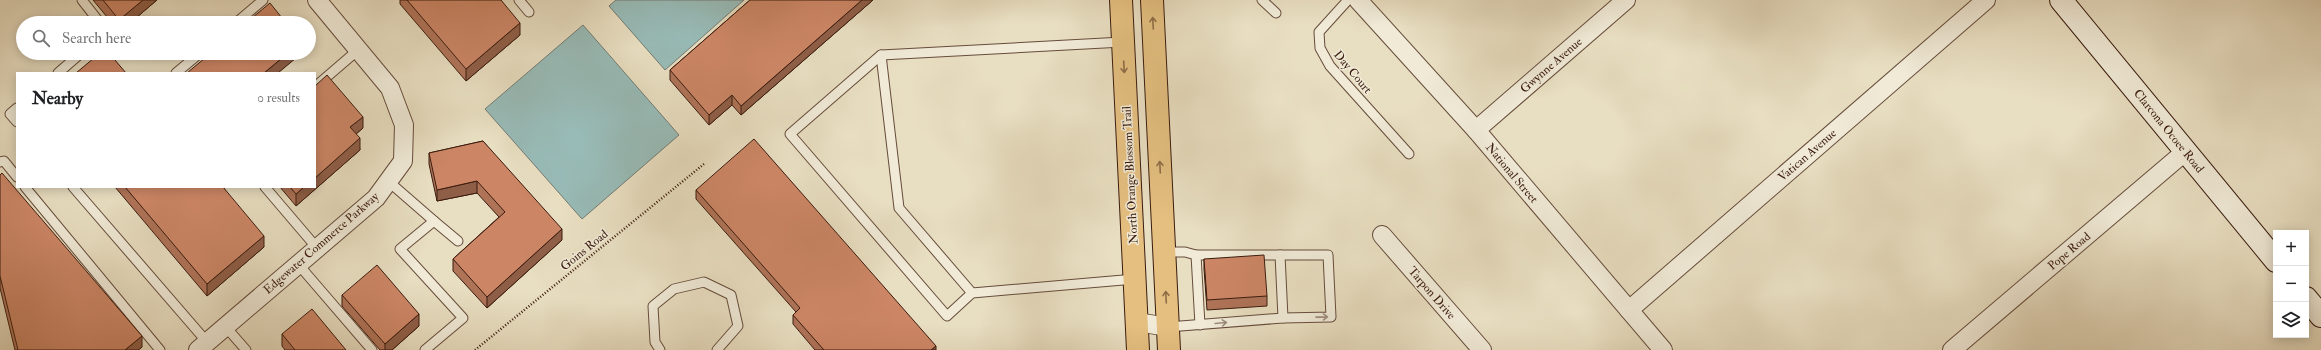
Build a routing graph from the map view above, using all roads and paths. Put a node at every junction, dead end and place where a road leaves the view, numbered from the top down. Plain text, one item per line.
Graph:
1 (82, 0) edge
2 (263, 0) edge
3 (519, 0) edge
4 (1121, 0) edge
5 (1152, 0) edge
6 (1262, 0) edge
7 (1348, 0) edge
8 (1358, 0) edge
9 (1626, 0) edge
10 (1986, 0) edge
11 (2061, 0) edge
12 (321, 1) edge
13 (529, 12) dead end
14 (1276, 14) dead end
15 (95, 16) edge
16 (244, 16) edge
17 (1123, 42) junction
18 (358, 50) junction
19 (881, 55) junction
20 (73, 60) edge
21 (192, 60) edge
22 (59, 72) edge
23 (177, 72) edge
24 (316, 86) edge
25 (16, 109) edge
26 (16, 121) edge
27 (1476, 130) junction
28 (2186, 151) junction
29 (1409, 154) dead end
30 (0, 162) edge
31 (704, 164) dead end
32 (16, 176) edge
33 (388, 181) junction
34 (26, 188) edge
35 (74, 188) edge
36 (266, 188) edge
37 (434, 221) junction
38 (1382, 235) dead end
39 (458, 241) dead end
40 (317, 248) junction
41 (1164, 252) junction
42 (1196, 255) junction
43 (1280, 255) junction
44 (2273, 257) edge
45 (298, 264) junction
46 (1135, 279) junction
47 (972, 293) junction
48 (2309, 302) edge
49 (1629, 310) junction
50 (2321, 316) edge
51 (1283, 318) junction
52 (1137, 322) junction
53 (1200, 325) junction
54 (226, 326) junction
55 (1168, 327) junction
56 (203, 346) edge
57 (160, 350) edge
58 (246, 350) edge
59 (372, 350) edge
60 (425, 350) edge
61 (475, 350) edge
62 (660, 350) edge
63 (716, 350) edge
64 (1138, 350) edge
65 (1169, 350) edge
66 (1482, 350) edge
67 (1663, 350) edge
68 (1952, 350) edge

1 - 15 lane
2 - 16 lane
3 - 13 lane
4 - 17 main road, North Orange Blossom Trail
41 -> 5 main road
6 - 14 lane
7 - 29 lane, Day Court
8 - 27 street, National Street
9 - 27 street, Gwynne Avenue
10 - 49 street, Vatican Avenue
11 - 28 main road, Clarcona Ocoee Road
12 - 18 street, Edgewater Commerce Parkway
17 - 19 lane
17 -> 46 main road, North Orange Blossom Trail
18 - 24 lane
18 - 33 street, Edgewater Commerce Parkway
19 - 47 lane
19 - 47 lane
20 - 22 lane
21 - 23 lane
25 - 26 lane
27 - 49 street, National Street
28 - 44 main road, Clarcona Ocoee Road
28 - 68 street, Pope Road
30 - 32 lane
31 - 61 path, Goins Road
33 - 37 lane
33 - 40 street, Edgewater Commerce Parkway
34 - 57 lane
35 - 56 lane
36 - 40 lane
37 - 39 lane
37 - 60 lane
38 - 66 street, Tarpon Drive
40 - 45 street, Edgewater Commerce Parkway
41 - 42 lane
55 -> 41 main road
42 - 43 lane
42 - 53 lane
43 - 51 lane
51 -> 43 lane
45 - 54 street, Edgewater Commerce Parkway
45 - 59 lane
46 - 47 lane
46 - 52 main road, North Orange Blossom Trail
48 - 50 main road
49 - 67 street, National Street
53 -> 51 lane
52 - 55 street
52 - 64 main road, North Orange Blossom Trail
53 - 55 lane
54 - 56 street, Edgewater Commerce Parkway
54 - 58 lane
55 - 65 main road
62 - 63 lane

